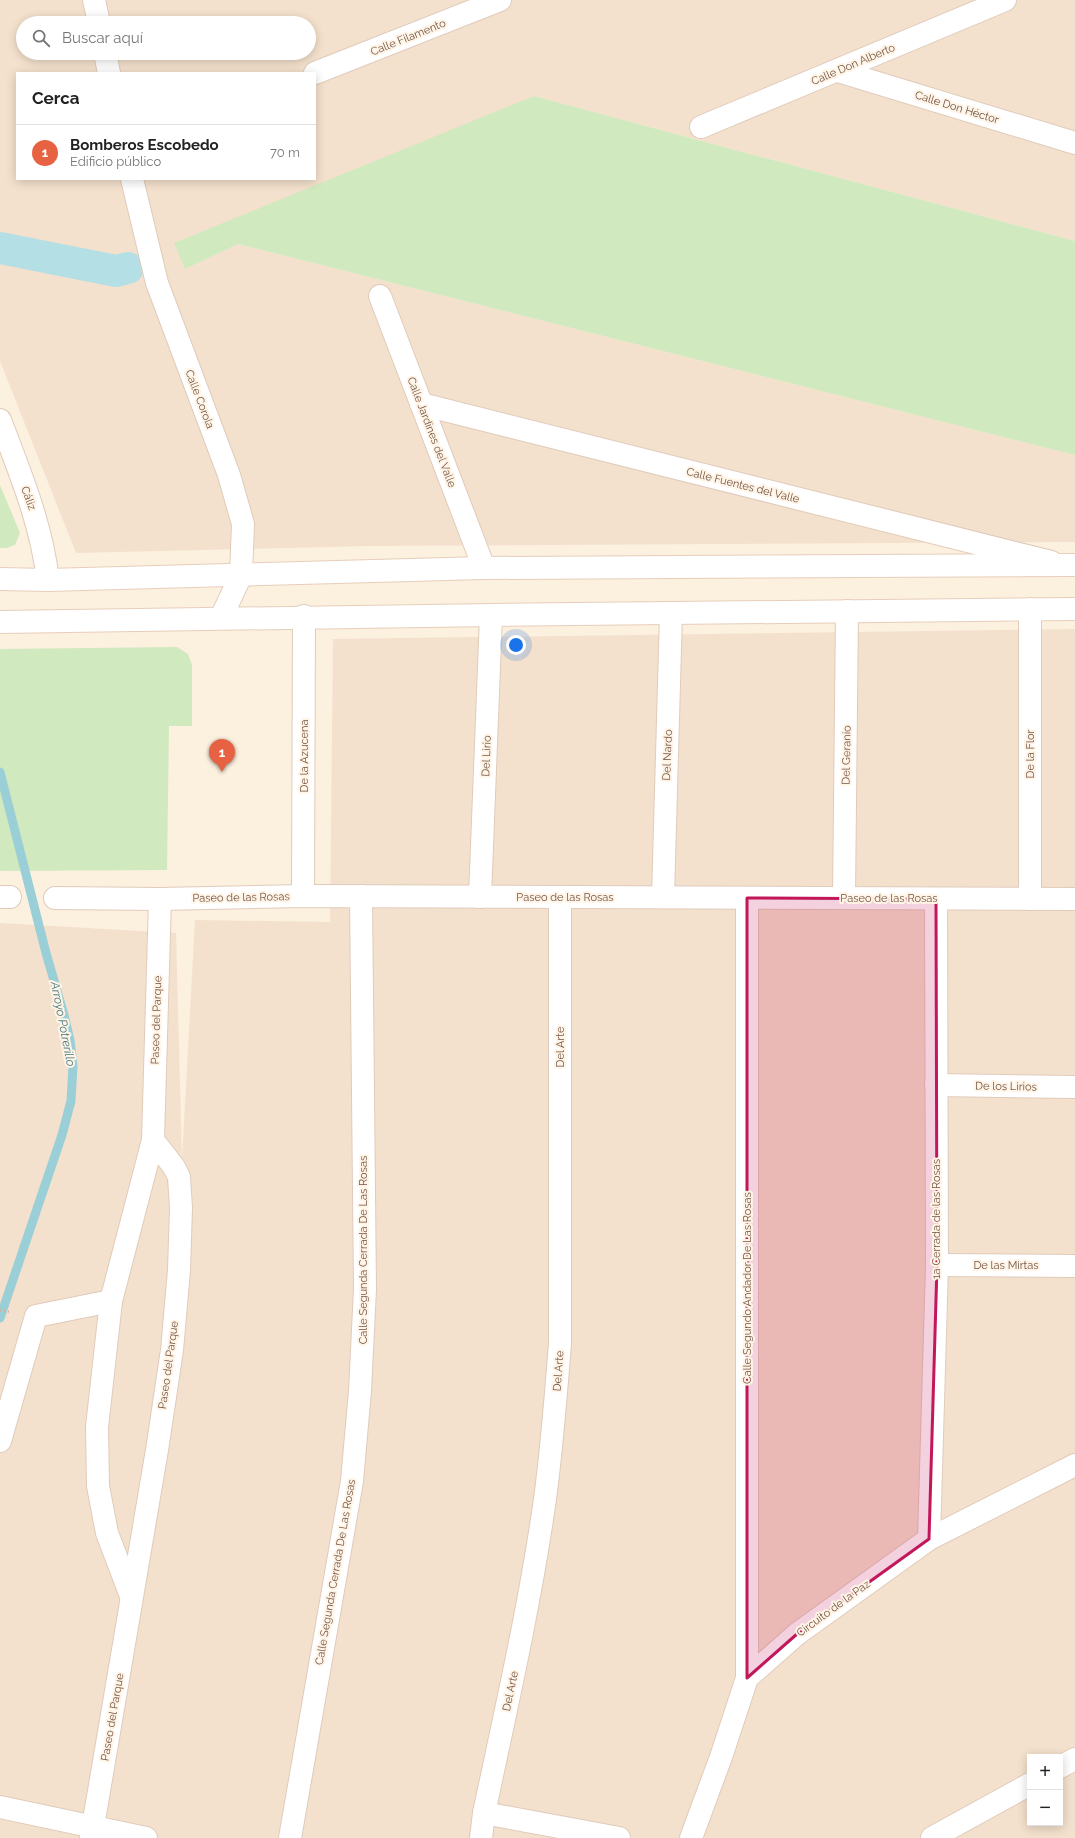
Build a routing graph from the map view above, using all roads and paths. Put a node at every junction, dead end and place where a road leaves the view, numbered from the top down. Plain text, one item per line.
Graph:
1 (94, 0) edge
2 (500, 0) edge
3 (1005, 0) edge
4 (97, 16) edge
5 (106, 60) edge
6 (838, 71) junction
7 (109, 72) edge
8 (316, 73) edge
9 (701, 127) dead end
10 (1075, 143) edge
11 (132, 180) edge
12 (380, 296) dead end
13 (421, 404) junction
14 (0, 420) edge
15 (1069, 565) edge
16 (484, 568) junction
17 (241, 574) junction
18 (0, 579) edge
19 (48, 580) junction
20 (1030, 609) junction
21 (1075, 609) edge
22 (847, 611) junction
23 (671, 613) junction
24 (304, 616) junction
25 (491, 616) junction
26 (221, 618) junction
27 (0, 622) edge
28 (303, 896) junction
29 (361, 896) junction
30 (480, 897) junction
31 (560, 897) junction
32 (663, 897) junction
33 (54, 898) dead end
34 (747, 898) junction
35 (844, 898) junction
36 (160, 899) junction
37 (936, 899) junction
38 (1030, 899) junction
39 (1075, 899) edge
40 (936, 1085) junction
41 (1075, 1087) edge
42 (153, 1140) junction
43 (937, 1265) junction
44 (1075, 1266) edge
45 (111, 1301) junction
46 (0, 1441) edge
47 (1075, 1465) edge
48 (929, 1539) junction
49 (132, 1597) junction
50 (747, 1678) junction
51 (1075, 1759) edge
52 (1063, 1765) edge
53 (1027, 1786) edge
54 (0, 1807) edge
55 (484, 1813) junction
56 (92, 1833) edge
57 (146, 1838) edge
58 (290, 1838) edge
59 (481, 1838) edge
60 (619, 1838) edge
61 (691, 1838) edge
62 (932, 1838) edge

1 - 4 street
2 - 8 street, Calle Filamento
3 - 6 street, Calle Don Alberto
5 - 7 street
6 - 9 street, Calle Don Alberto
6 - 10 street, Calle Don Héctor
11 - 17 street, Calle Corola
12 - 13 street, Calle Jardines del Valle
13 - 15 street, Calle Fuentes del Valle
13 - 16 street, Calle Jardines del Valle
14 - 19 street, Cáliz
15 - 16 street
16 - 17 street
17 - 19 street
17 - 26 street, Calle Corola
18 - 19 street
20 - 21 street
20 - 22 street
20 - 38 street, De la Flor
22 - 23 street
22 - 35 street, Del Geranio
23 - 25 street
23 - 32 street, Del Nardo
24 - 25 street
24 - 26 street
24 - 28 street, De la Azucena
25 - 30 street, Del Lirio
26 - 27 street
28 - 29 street, Paseo de las Rosas
28 - 36 street, Paseo de las Rosas
29 - 30 street, Paseo de las Rosas
29 - 58 street, Calle Segunda Cerrada De Las Rosas
30 - 31 street, Paseo de las Rosas
31 - 32 street, Paseo de las Rosas
31 - 55 street, Del Arte
32 - 34 street, Paseo de las Rosas
33 - 36 street, Paseo de las Rosas
34 - 35 street, Paseo de las Rosas
34 - 50 street, Calle Segundo Andador De Las Rosas
35 - 37 street, Paseo de las Rosas
36 - 42 street, Paseo del Parque
37 - 38 street, Paseo de las Rosas
37 - 40 street, 1a Cerrada de las Rosas
38 - 39 street, Paseo de las Rosas
40 - 41 street, De los Lirios
40 - 43 street, 1a Cerrada de las Rosas
42 - 45 street, Paseo del Parque
42 - 49 street, Paseo del Parque
43 - 44 street, De las Mirtas
43 - 48 street, 1a Cerrada de las Rosas
45 - 46 street
45 - 49 street, Paseo del Parque
47 - 48 street, Circuito de la Paz
48 - 50 street, Circuito de la Paz
49 - 56 street, Paseo del Parque
50 - 61 street
51 - 52 street
53 - 62 street
54 - 56 street
55 - 59 street, Del Arte
55 - 60 street
56 - 57 street

